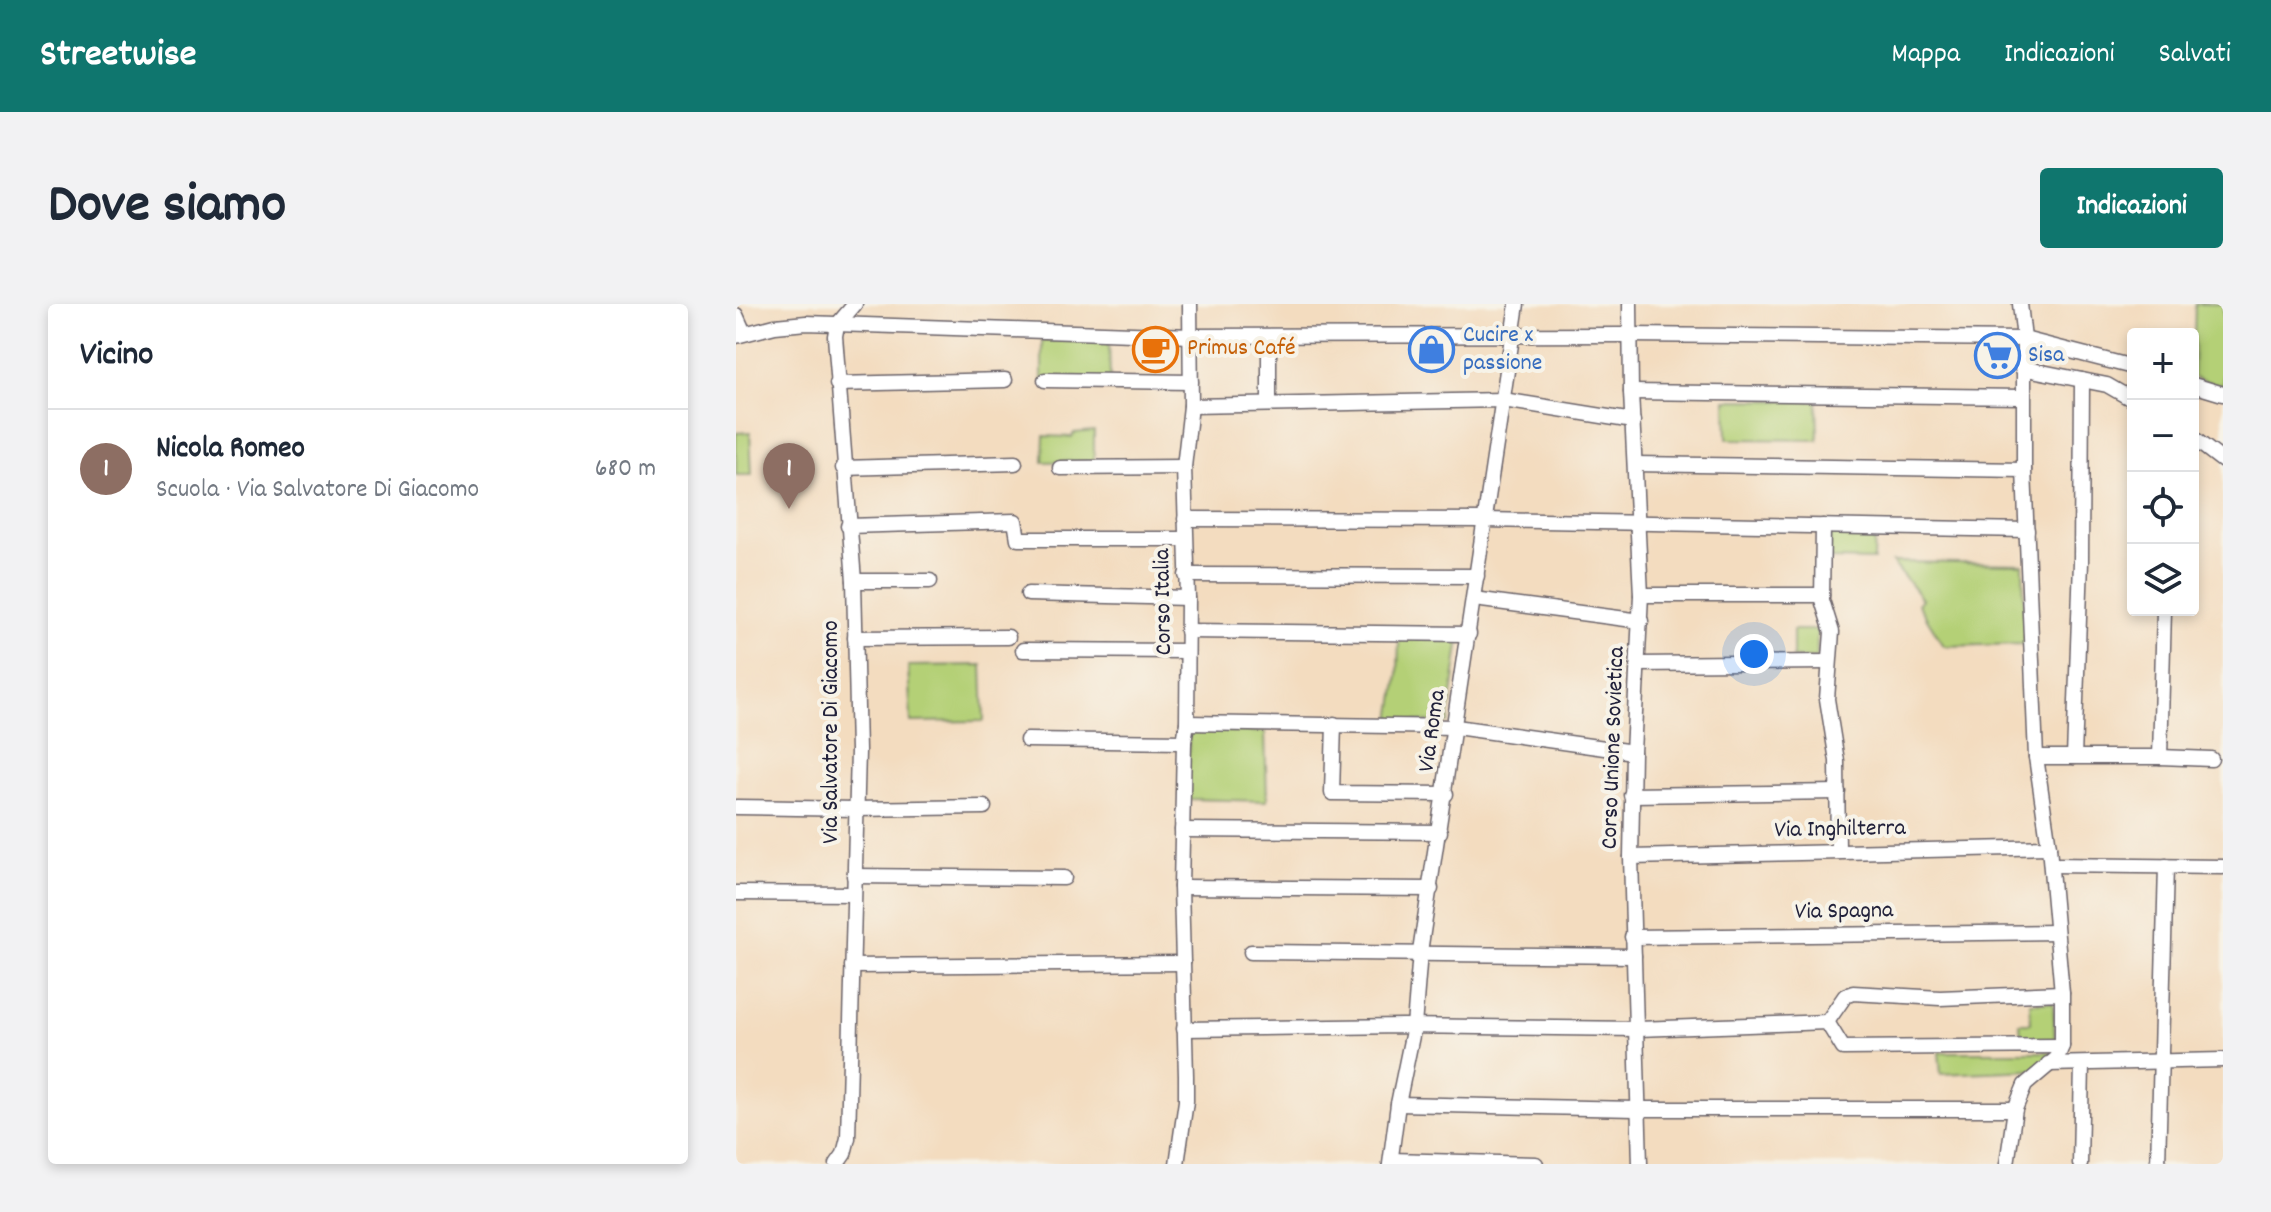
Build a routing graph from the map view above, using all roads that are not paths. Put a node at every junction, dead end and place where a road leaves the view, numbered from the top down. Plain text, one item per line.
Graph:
1 (855, 304) edge
2 (1190, 304) edge
3 (1517, 304) edge
4 (1630, 304) edge
5 (2020, 304) edge
6 (736, 315) edge
7 (837, 325) junction
8 (740, 335) edge
9 (1629, 335) junction
10 (1192, 336) junction
11 (1269, 337) junction
12 (1512, 337) junction
13 (2024, 339) junction
14 (2127, 365) edge
15 (2022, 368) junction
16 (1005, 380) dead end
17 (1045, 380) dead end
18 (2082, 380) junction
19 (1191, 382) junction
20 (837, 384) junction
21 (2199, 387) edge
22 (1631, 392) junction
23 (2223, 394) edge
24 (2022, 397) junction
25 (2127, 397) edge
26 (1503, 400) junction
27 (1269, 404) junction
28 (1191, 406) junction
29 (1633, 421) junction
30 (2199, 443) edge
31 (2223, 461) edge
32 (1015, 463) dead end
33 (1635, 464) junction
34 (1184, 467) junction
35 (843, 468) junction
36 (1060, 468) dead end
37 (2024, 470) junction
38 (1185, 519) junction
39 (1485, 520) junction
40 (1637, 523) junction
41 (848, 526) junction
42 (1823, 526) junction
43 (2027, 530) junction
44 (1185, 539) junction
45 (1186, 575) junction
46 (1477, 576) junction
47 (854, 581) junction
48 (930, 581) dead end
49 (1028, 594) dead end
50 (1641, 595) junction
51 (1822, 595) junction
52 (1188, 598) junction
53 (1474, 599) junction
54 (2164, 616) edge
55 (1641, 621) junction
56 (1187, 631) junction
57 (1469, 634) junction
58 (1008, 637) dead end
59 (855, 638) junction
60 (1023, 650) dead end
61 (1187, 651) junction
62 (1828, 662) junction
63 (1639, 664) junction
64 (1187, 723) junction
65 (1334, 724) junction
66 (1456, 727) junction
67 (1027, 740) dead end
68 (1184, 742) junction
69 (1633, 752) junction
70 (2036, 757) junction
71 (2074, 757) junction
72 (2160, 757) junction
73 (2211, 759) dead end
74 (1838, 792) junction
75 (1446, 794) junction
76 (1631, 795) junction
77 (736, 807) edge
78 (984, 807) dead end
79 (856, 809) junction
80 (1182, 830) junction
81 (1440, 832) junction
82 (2049, 847) junction
83 (1838, 852) junction
84 (1631, 857) junction
85 (2051, 865) junction
86 (2166, 866) junction
87 (2223, 867) edge
88 (854, 876) junction
89 (1064, 878) dead end
90 (1181, 887) junction
91 (1431, 889) junction
92 (736, 893) edge
93 (853, 894) junction
94 (2056, 932) junction
95 (1632, 937) junction
96 (1251, 952) dead end
97 (1420, 952) junction
98 (1634, 956) junction
99 (1183, 963) junction
100 (852, 966) junction
101 (2062, 993) junction
102 (1827, 1022) junction
103 (1414, 1026) junction
104 (1184, 1029) junction
105 (1638, 1029) junction
106 (2062, 1046) junction
107 (2223, 1060) edge
108 (2161, 1063) junction
109 (2048, 1064) junction
110 (2082, 1064) junction
111 (1398, 1104) junction
112 (1636, 1109) junction
113 (2015, 1109) junction
114 (1391, 1162) edge
115 (837, 1164) edge
116 (1177, 1164) edge
117 (1536, 1164) edge
118 (1640, 1164) edge
119 (2007, 1164) edge
120 (2080, 1164) edge
121 (2158, 1164) edge

1 - 7 street
2 - 10 street, Corso Italia
3 - 12 street, Via Roma
4 - 9 street, Corso Unione Sovietica
5 - 13 street
6 - 8 street
7 - 8 street
7 - 10 street
7 - 20 street, Via Salvatore Di Giacomo
9 - 12 street
9 - 13 street
9 - 22 street, Corso Unione Sovietica
10 - 11 street
10 - 19 street, Corso Italia
11 - 12 street
11 - 27 street
12 - 26 street, Via Roma
13 - 14 street
13 - 15 street
15 - 18 street
15 - 24 street
16 - 20 street
17 - 19 street
18 - 25 street
18 - 71 street
19 - 28 street, Corso Italia
20 - 35 street, Via Salvatore Di Giacomo
21 - 23 street
22 - 24 street
22 - 29 street, Corso Unione Sovietica
24 - 37 street
26 - 27 street
26 - 29 street
26 - 39 street, Via Roma
27 - 28 street
28 - 34 street, Corso Italia
29 - 33 street, Corso Unione Sovietica
30 - 31 street
32 - 35 street
33 - 37 street
33 - 40 street, Corso Unione Sovietica
34 - 36 street
34 - 38 street, Corso Italia
35 - 41 street, Via Salvatore Di Giacomo
37 - 43 street
38 - 39 street
38 - 44 street, Corso Italia
39 - 40 street
39 - 46 street, Via Roma
40 - 42 street
40 - 50 street, Corso Unione Sovietica
41 - 44 street
41 - 47 street, Via Salvatore Di Giacomo
42 - 43 street
42 - 51 street
43 - 70 street
44 - 45 street, Corso Italia
45 - 46 street
45 - 52 street, Corso Italia
46 - 53 street, Via Roma
47 - 48 street
47 - 59 street, Via Salvatore Di Giacomo
49 - 52 street
50 - 51 street
50 - 55 street, Corso Unione Sovietica
51 - 62 street
52 - 56 street, Corso Italia
53 - 55 street
53 - 57 street, Via Roma
54 - 72 street
55 - 63 street, Corso Unione Sovietica
56 - 57 street
56 - 61 street, Corso Italia
57 - 66 street, Via Roma
58 - 59 street
59 - 79 street, Via Salvatore Di Giacomo
60 - 61 street
61 - 64 street, Corso Italia
62 - 63 street
62 - 74 street
63 - 69 street, Corso Unione Sovietica
64 - 65 street
64 - 68 street, Corso Italia
65 - 66 street
65 - 75 street
66 - 69 street
66 - 75 street, Via Roma
67 - 68 street
68 - 80 street, Corso Italia
69 - 76 street, Corso Unione Sovietica
70 - 71 street
70 - 82 street
71 - 72 street
72 - 73 street
74 - 76 street
74 - 83 street
75 - 81 street, Via Roma
76 - 84 street, Corso Unione Sovietica
77 - 79 street
78 - 79 street
79 - 88 street, Via Salvatore Di Giacomo
80 - 81 street
80 - 90 street, Corso Italia
81 - 91 street, Via Roma
82 - 83 street, Via Inghilterra
82 - 85 street
83 - 84 street, Via Inghilterra
84 - 95 street, Corso Unione Sovietica
85 - 86 street
85 - 94 street
86 - 87 street
86 - 108 street
88 - 89 street
88 - 93 street, Via Salvatore Di Giacomo
90 - 91 street
90 - 99 street, Corso Italia
91 - 97 street, Via Roma
92 - 93 street
93 - 100 street, Via Salvatore Di Giacomo
94 - 95 street, Via Spagna
94 - 101 street
95 - 98 street, Corso Unione Sovietica
96 - 97 street
97 - 98 street
97 - 103 street, Via Roma
98 - 105 street, Corso Unione Sovietica
99 - 100 street
99 - 104 street, Corso Italia
100 - 115 street, Via Salvatore Di Giacomo
101 - 102 street
101 - 106 street
102 - 105 street
102 - 106 street
103 - 104 street
103 - 105 street
103 - 111 street, Via Roma
104 - 116 street, Corso Italia
105 - 112 street, Corso Unione Sovietica
106 - 109 street
107 - 108 street
108 - 110 street
108 - 121 street
109 - 110 street
109 - 113 street
110 - 120 street
111 - 112 street
111 - 114 street, Via Roma
112 - 113 street
112 - 118 street, Corso Unione Sovietica
113 - 119 street
114 - 117 street

